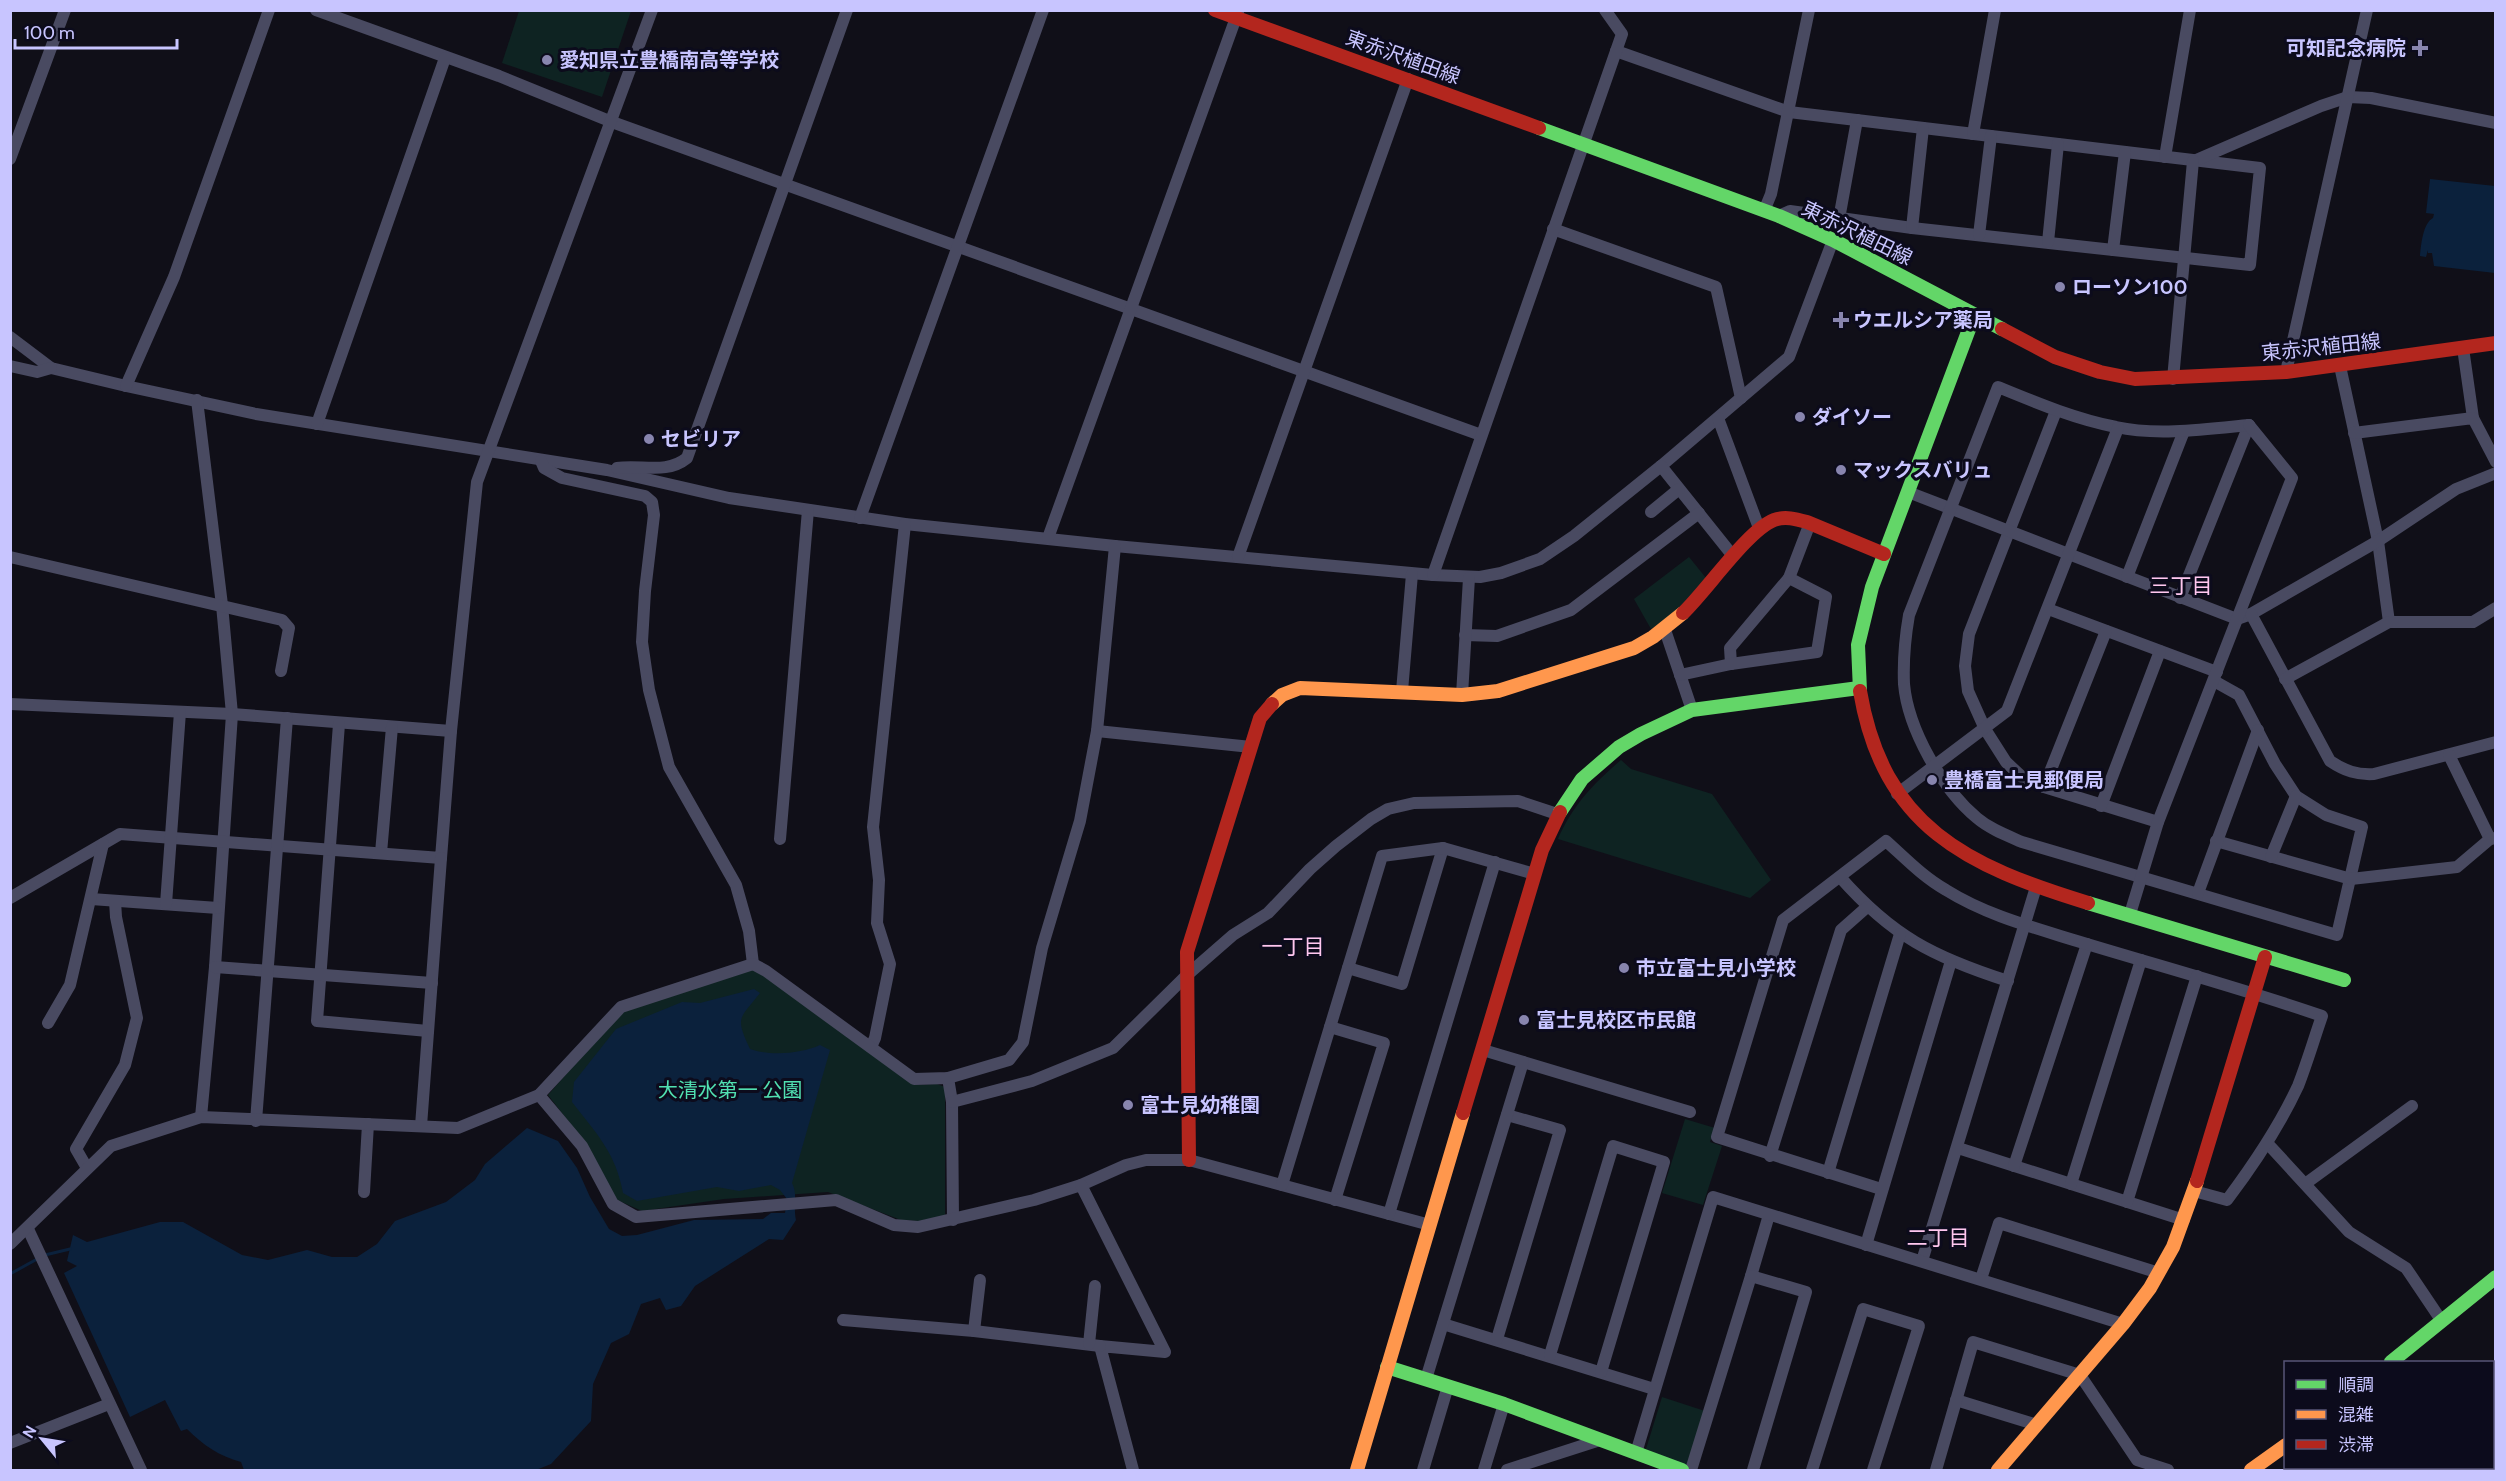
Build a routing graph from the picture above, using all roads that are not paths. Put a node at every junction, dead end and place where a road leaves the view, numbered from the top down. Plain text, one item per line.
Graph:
1 (65, 10) edge
2 (269, 10) edge
3 (316, 10) edge
4 (652, 10) edge
5 (847, 10) edge
6 (1043, 10) edge
7 (1215, 10) edge
8 (1605, 10) edge
9 (1809, 10) edge
10 (1995, 10) edge
11 (2190, 10) edge
12 (2367, 10) edge
13 (1237, 14) edge
14 (1616, 51) junction
15 (445, 58) junction
16 (1408, 79) junction
17 (2348, 97) junction
18 (1789, 112) junction
19 (1857, 120) junction
20 (612, 122) junction
21 (2496, 123) edge
22 (1923, 128) junction
23 (1973, 134) junction
24 (1991, 136) junction
25 (1582, 143) junction
26 (2058, 144) junction
27 (2125, 152) junction
28 (2165, 157) junction
29 (10, 159) edge
30 (2193, 161) junction
31 (786, 183) junction
32 (1764, 211) junction
33 (1779, 216) junction
34 (1839, 219) junction
35 (1912, 228) junction
36 (1553, 229) junction
37 (1979, 235) junction
38 (1833, 240) junction
39 (2048, 242) junction
40 (959, 246) junction
41 (2114, 250) junction
42 (2183, 260) junction
43 (1130, 307) junction
44 (1974, 316) junction
45 (10, 337) edge
46 (2496, 343) edge
47 (2463, 348) junction
48 (10, 366) edge
49 (2340, 366) junction
50 (51, 368) junction
51 (1305, 370) junction
52 (2286, 372) junction
53 (2173, 379) junction
54 (126, 386) junction
55 (1740, 398) junction
56 (196, 400) junction
57 (2056, 411) junction
58 (1718, 417) junction
59 (2473, 418) junction
60 (317, 424) junction
61 (2249, 425) junction
62 (2118, 428) junction
63 (2184, 431) junction
64 (2354, 433) junction
65 (1481, 435) junction
66 (489, 451) junction
67 (541, 461) junction
68 (2496, 462) edge
69 (1661, 466) junction
70 (607, 470) junction
71 (2496, 473) edge
72 (1679, 489) junction
73 (1908, 492) junction
74 (1950, 509) junction
75 (808, 510) junction
76 (1651, 512) dead end
77 (1699, 513) junction
78 (860, 518) junction
79 (905, 524) junction
80 (1810, 524) junction
81 (1759, 528) junction
82 (2009, 533) junction
83 (1048, 538) junction
84 (2378, 541) junction
85 (1115, 546) junction
86 (1884, 554) junction
87 (2069, 555) junction
88 (10, 556) edge
89 (1733, 556) junction
90 (1238, 557) junction
91 (1413, 574) junction
92 (1433, 575) junction
93 (2127, 577) junction
94 (1469, 578) junction
95 (1789, 578) junction
96 (2180, 598) junction
97 (222, 605) junction
98 (2496, 608) edge
99 (2048, 609) junction
100 (2251, 614) junction
101 (2237, 619) junction
102 (2389, 622) junction
103 (1665, 630) junction
104 (2106, 631) junction
105 (1465, 635) junction
106 (2160, 651) junction
107 (1731, 664) junction
108 (281, 671) dead end
109 (1680, 675) junction
110 (2216, 676) junction
111 (2285, 679) junction
112 (1859, 688) junction
113 (1402, 692) junction
114 (1462, 695) junction
115 (10, 704) edge
116 (27, 705) junction
117 (1692, 710) junction
118 (180, 712) junction
119 (232, 714) junction
120 (10, 715) edge
121 (286, 718) junction
122 (339, 724) junction
123 (392, 727) junction
124 (1984, 729) junction
125 (2258, 730) junction
126 (451, 731) junction
127 (1097, 732) junction
128 (2496, 742) edge
129 (1251, 747) junction
130 (2448, 755) junction
131 (1934, 766) junction
132 (2044, 787) junction
133 (1897, 794) junction
134 (2296, 796) junction
135 (2102, 806) junction
136 (1557, 814) junction
137 (2158, 822) junction
138 (171, 838) junction
139 (780, 839) dead end
140 (2493, 839) edge
141 (224, 840) junction
142 (2216, 841) junction
143 (103, 844) junction
144 (276, 845) junction
145 (1443, 848) junction
146 (330, 850) junction
147 (381, 854) junction
148 (2271, 857) junction
149 (441, 858) junction
150 (1495, 862) junction
151 (1535, 874) junction
152 (1840, 877) junction
153 (2142, 877) junction
154 (2351, 879) junction
155 (2036, 887) junction
156 (2198, 893) junction
157 (10, 898) edge
158 (91, 899) junction
159 (115, 902) junction
160 (165, 904) junction
161 (1867, 907) junction
162 (218, 909) junction
163 (2130, 914) junction
164 (2025, 924) junction
165 (1900, 934) junction
166 (2086, 944) junction
167 (2265, 957) junction
168 (2141, 960) junction
169 (1951, 961) junction
170 (753, 964) junction
171 (215, 967) junction
172 (1348, 968) junction
173 (267, 972) junction
174 (321, 975) junction
175 (1186, 976) junction
176 (2197, 976) junction
177 (2344, 980) dead end
178 (2008, 981) junction
179 (432, 983) junction
180 (2254, 992) junction
181 (48, 1023) dead end
182 (1330, 1027) junction
183 (428, 1030) junction
184 (871, 1047) junction
185 (1483, 1050) junction
186 (1523, 1062) junction
187 (948, 1078) junction
188 (539, 1095) junction
189 (952, 1102) junction
190 (2412, 1106) dead end
191 (1690, 1112) dead end
192 (1507, 1115) junction
193 (201, 1117) junction
194 (256, 1120) junction
195 (368, 1124) junction
196 (421, 1126) junction
197 (2268, 1144) junction
198 (1958, 1148) junction
199 (1770, 1156) junction
200 (1189, 1160) junction
201 (2014, 1166) junction
202 (87, 1168) junction
203 (1828, 1173) junction
204 (2071, 1184) junction
205 (2305, 1184) junction
206 (1081, 1185) junction
207 (1282, 1185) junction
208 (1881, 1189) junction
209 (2194, 1191) junction
210 (364, 1192) dead end
211 (1335, 1200) junction
212 (2127, 1202) junction
213 (1389, 1214) junction
214 (1769, 1215) junction
215 (953, 1220) junction
216 (2184, 1220) junction
217 (1430, 1225) junction
218 (28, 1229) junction
219 (10, 1244) edge
220 (1866, 1245) junction
221 (1922, 1261) junction
222 (2159, 1273) junction
223 (1751, 1276) junction
224 (2496, 1277) edge
225 (1981, 1279) junction
226 (980, 1280) dead end
227 (1095, 1286) dead end
228 (843, 1320) dead end
229 (2441, 1320) junction
230 (1443, 1324) junction
231 (2123, 1324) junction
232 (974, 1331) junction
233 (1497, 1339) junction
234 (1095, 1345) junction
235 (1550, 1355) junction
236 (2392, 1361) edge
237 (1387, 1367) junction
238 (1601, 1372) junction
239 (2080, 1375) junction
240 (1426, 1379) junction
241 (1448, 1386) junction
242 (1654, 1389) junction
243 (1956, 1400) junction
244 (109, 1404) junction
245 (1504, 1404) junction
246 (2037, 1425) junction
247 (1600, 1440) junction
248 (10, 1443) edge
249 (2284, 1446) edge
250 (1636, 1453) junction
251 (141, 1470) edge
252 (1133, 1470) edge
253 (1356, 1470) edge
254 (1423, 1470) edge
255 (1484, 1470) edge
256 (1507, 1470) edge
257 (1682, 1470) edge
258 (1691, 1470) edge
259 (1753, 1470) edge
260 (1812, 1470) edge
261 (1873, 1470) edge
262 (1936, 1470) edge
263 (1998, 1470) edge
264 (2168, 1470) edge
265 (2251, 1470) edge

1 - 29 street
2 - 54 street
3 - 15 street
4 - 20 street
5 - 31 street
6 - 40 street
7 - 13 street, 東赤沢植田線
8 - 14 street
9 - 18 street
10 - 23 street
11 - 28 street
12 - 17 street
13 - 16 street, 東赤沢植田線
13 - 43 street
14 - 18 street
14 - 25 street
15 - 20 street
15 - 60 street
16 - 25 street, 東赤沢植田線
16 - 51 street
17 - 21 street
17 - 30 street
17 - 52 street
18 - 19 street
18 - 32 street
19 - 22 street
19 - 34 street
20 - 31 street
20 - 66 street
22 - 23 street
22 - 35 street
23 - 24 street
24 - 26 street
24 - 37 street
25 - 32 street, 東赤沢植田線
25 - 36 street
26 - 27 street
26 - 39 street
27 - 28 street
27 - 41 street
28 - 30 street
30 - 42 street
30 - 42 street
31 - 40 street
31 - 70 street
32 - 33 street, 東赤沢植田線
33 - 34 street
33 - 38 street, 東赤沢植田線
34 - 35 street
35 - 37 street
36 - 55 street
36 - 65 street
37 - 39 street
38 - 44 street, 東赤沢植田線
38 - 55 street
39 - 41 street
40 - 43 street
40 - 78 street
41 - 42 street
42 - 53 street
43 - 51 street
43 - 83 street
44 - 53 street, 東赤沢植田線
44 - 73 street
45 - 50 street
46 - 47 street, 東赤沢植田線
47 - 49 street, 東赤沢植田線
47 - 59 street
48 - 50 street
49 - 52 street, 東赤沢植田線
49 - 64 street
50 - 54 street
51 - 65 street
51 - 90 street
52 - 53 street, 東赤沢植田線
54 - 56 street
55 - 58 street
56 - 60 street
56 - 97 street
57 - 62 street
57 - 74 street
57 - 82 street
58 - 69 street
58 - 81 street
59 - 64 street
59 - 68 street
60 - 66 street
61 - 63 street
61 - 96 street
61 - 101 street
62 - 63 street
62 - 87 street
63 - 93 street
64 - 84 street
65 - 92 street
66 - 67 street
66 - 126 street
67 - 70 street
67 - 170 street
69 - 72 street
69 - 94 street
70 - 75 street
71 - 84 street
72 - 76 street
72 - 77 street
73 - 74 street
73 - 86 street
74 - 82 street
74 - 131 street
75 - 78 street
75 - 139 street
77 - 89 street
77 - 105 street
78 - 79 street
79 - 83 street
79 - 184 street
80 - 81 street
80 - 86 street
80 - 95 street
81 - 89 street
82 - 87 street
82 - 124 street
83 - 85 street
84 - 100 street
84 - 102 street
85 - 90 street
85 - 127 street
86 - 112 street
87 - 93 street
87 - 99 street
88 - 97 street
89 - 103 street
90 - 91 street
91 - 92 street
91 - 113 street
92 - 94 street
93 - 96 street
94 - 105 street
95 - 107 street
95 - 107 street
96 - 101 street
97 - 108 street
97 - 119 street
98 - 102 street
99 - 104 street
99 - 124 street
100 - 101 street
100 - 111 street
101 - 110 street
102 - 111 street
103 - 109 street
103 - 114 street
104 - 106 street
104 - 132 street
105 - 114 street
106 - 110 street
106 - 135 street
107 - 109 street
109 - 117 street
110 - 125 street
110 - 137 street
111 - 130 street
112 - 117 street
112 - 133 street
113 - 114 street
113 - 129 street
115 - 116 street
116 - 118 street
116 - 120 street
117 - 136 street
118 - 119 street
118 - 138 street
119 - 121 street
119 - 141 street
121 - 122 street
121 - 144 street
122 - 123 street
122 - 146 street
123 - 126 street
123 - 147 street
124 - 131 street
124 - 132 street
125 - 134 street
125 - 142 street
126 - 149 street
127 - 129 street
127 - 187 street
128 - 130 street
129 - 175 street
130 - 140 street
131 - 133 street
131 - 153 street
132 - 135 street
133 - 155 street
134 - 148 street
134 - 154 street
135 - 137 street
136 - 151 street
136 - 175 street
137 - 153 street
138 - 141 street
138 - 143 street
138 - 160 street
140 - 154 street
141 - 144 street
141 - 162 street
142 - 148 street
142 - 156 street
143 - 157 street
143 - 158 street
144 - 146 street
144 - 173 street
145 - 150 street
145 - 172 street
145 - 172 street
146 - 147 street
146 - 174 street
147 - 149 street
148 - 154 street
149 - 179 street
150 - 151 street
150 - 213 street
151 - 185 street
152 - 161 street
152 - 164 street
152 - 199 street
153 - 156 street
153 - 163 street
154 - 156 street
155 - 163 street
155 - 164 street
158 - 159 street
158 - 181 street
159 - 160 street
159 - 202 street
160 - 162 street
161 - 165 street
161 - 199 street
162 - 171 street
163 - 167 street
164 - 166 street
164 - 178 street
165 - 169 street
165 - 203 street
166 - 168 street
166 - 201 street
167 - 177 street
167 - 180 street
168 - 176 street
168 - 204 street
169 - 178 street
169 - 208 street
170 - 184 street
170 - 188 street
171 - 173 street
171 - 193 street
172 - 182 street
173 - 174 street
173 - 194 street
174 - 179 street
174 - 183 street
175 - 189 street
175 - 200 street
176 - 180 street
176 - 212 street
178 - 198 street
179 - 183 street
180 - 197 street
180 - 209 street
182 - 207 street
182 - 211 street
183 - 196 street
184 - 187 street
185 - 186 street
185 - 217 street
186 - 191 street
186 - 192 street
187 - 189 street
188 - 196 street
188 - 215 street
189 - 215 street
190 - 205 street
192 - 230 street
192 - 233 street
193 - 194 street
193 - 202 street
194 - 195 street
195 - 196 street
195 - 210 street
197 - 205 street
197 - 209 street
198 - 201 street
198 - 221 street
199 - 203 street
200 - 206 street
200 - 207 street
201 - 204 street
202 - 218 street
203 - 208 street
204 - 212 street
205 - 229 street
206 - 215 street
206 - 234 street
207 - 211 street
208 - 220 street
209 - 216 street
211 - 213 street
212 - 216 street
213 - 217 street
214 - 220 street
214 - 223 street
214 - 242 street
216 - 222 street
217 - 237 street
218 - 219 street
218 - 244 street
220 - 221 street
221 - 225 street
222 - 225 street
222 - 231 street
223 - 258 street
223 - 259 street
224 - 229 street
225 - 231 street
226 - 232 street
227 - 234 street
228 - 232 street
229 - 236 street
230 - 233 street
230 - 240 street
231 - 239 street
232 - 234 street
233 - 235 street
234 - 252 street
235 - 238 street
235 - 238 street
237 - 240 street
237 - 253 street
238 - 242 street
239 - 243 street
239 - 246 street
239 - 264 street
240 - 241 street
241 - 245 street
241 - 254 street
242 - 250 street
243 - 246 street
243 - 262 street
244 - 248 street
244 - 251 street
245 - 247 street
245 - 255 street
246 - 263 street
247 - 250 street
247 - 256 street
249 - 265 street
250 - 257 street
260 - 261 street

